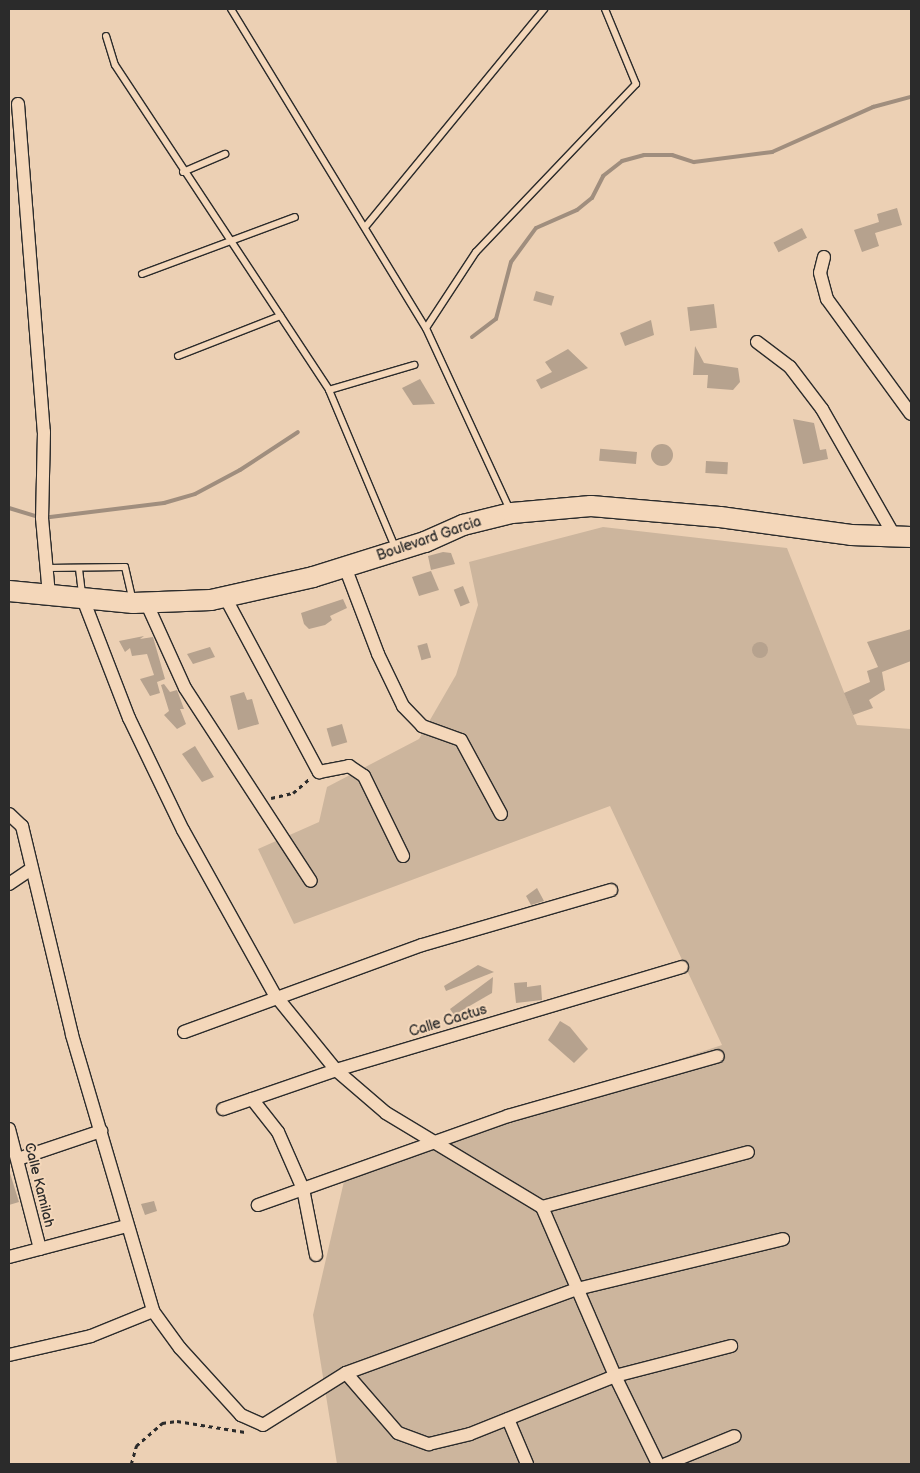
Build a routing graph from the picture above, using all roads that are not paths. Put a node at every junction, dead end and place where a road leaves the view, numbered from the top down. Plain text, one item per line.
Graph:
1 (231, 9) edge
2 (544, 9) edge
3 (605, 9) edge
4 (106, 36) dead end
5 (18, 104) dead end
6 (225, 154) dead end
7 (183, 172) junction
8 (295, 217) dead end
9 (366, 226) junction
10 (230, 242) junction
11 (824, 257) dead end
12 (142, 274) dead end
13 (280, 316) junction
14 (426, 328) junction
15 (757, 342) dead end
16 (178, 356) dead end
17 (414, 365) dead end
18 (329, 390) junction
19 (911, 414) edge
20 (512, 513) junction
21 (903, 537) edge
22 (397, 550) junction
23 (345, 567) junction
24 (47, 568) junction
25 (79, 569) junction
26 (9, 591) edge
27 (49, 595) junction
28 (225, 597) junction
29 (83, 599) junction
30 (139, 602) junction
31 (9, 814) edge
32 (501, 814) dead end
33 (403, 856) dead end
34 (30, 870) junction
35 (311, 881) dead end
36 (9, 884) edge
37 (611, 890) dead end
38 (682, 967) dead end
39 (275, 996) junction
40 (184, 1032) dead end
41 (718, 1056) dead end
42 (336, 1070) junction
43 (252, 1100) junction
44 (224, 1109) dead end
45 (9, 1129) edge
46 (101, 1132) junction
47 (438, 1143) junction
48 (748, 1152) dead end
49 (18, 1159) junction
50 (303, 1189) junction
51 (258, 1205) dead end
52 (542, 1206) junction
53 (126, 1226) junction
54 (783, 1239) dead end
55 (40, 1249) junction
56 (316, 1255) dead end
57 (9, 1257) edge
58 (577, 1289) junction
59 (153, 1311) junction
60 (731, 1346) dead end
61 (9, 1355) edge
62 (346, 1373) junction
63 (615, 1376) junction
64 (508, 1419) junction
65 (735, 1436) dead end
66 (527, 1464) edge
67 (658, 1464) edge
68 (666, 1464) edge

1 - 9 lane
2 - 9 lane
3 - 14 lane
4 - 7 lane
5 - 24 street
6 - 7 lane
7 - 10 lane
8 - 10 lane
9 - 14 lane
10 - 12 lane
10 - 13 lane
11 - 19 street
13 - 16 lane
13 - 18 lane
14 - 20 lane
15 - 21 street
17 - 18 lane
18 - 22 lane
20 - 21 main road, Boulevard Garcia
20 - 22 main road, Boulevard Garcia
22 - 23 main road, Boulevard Garcia
23 - 28 main road, Boulevard Garcia
23 - 32 street
24 - 25 lane
24 - 27 street
25 - 29 lane
25 - 30 lane
26 - 27 main road, Boulevard Garcia
27 - 29 main road, Boulevard Garcia
28 - 30 main road, Boulevard Garcia
28 - 33 street
29 - 30 main road, Boulevard Garcia
29 - 39 street
30 - 35 street
31 - 34 street
34 - 36 street
34 - 46 street
37 - 39 street
38 - 42 street, Calle Cactus
39 - 40 street
39 - 42 street
41 - 47 street
42 - 43 street, Calle Cactus
42 - 47 street
43 - 44 street, Calle Cactus
43 - 50 street
45 - 49 street, Calle Kamilah
46 - 49 street
46 - 53 street
47 - 50 street
47 - 52 street
48 - 52 street
49 - 55 street, Calle Kamilah
50 - 51 street
50 - 56 street
52 - 58 street
53 - 55 street
53 - 59 street
54 - 58 street
55 - 57 street
58 - 62 street
58 - 63 street
59 - 61 street
59 - 62 street
60 - 63 street
62 - 64 street
63 - 64 street
63 - 67 street
64 - 66 street
65 - 68 street

